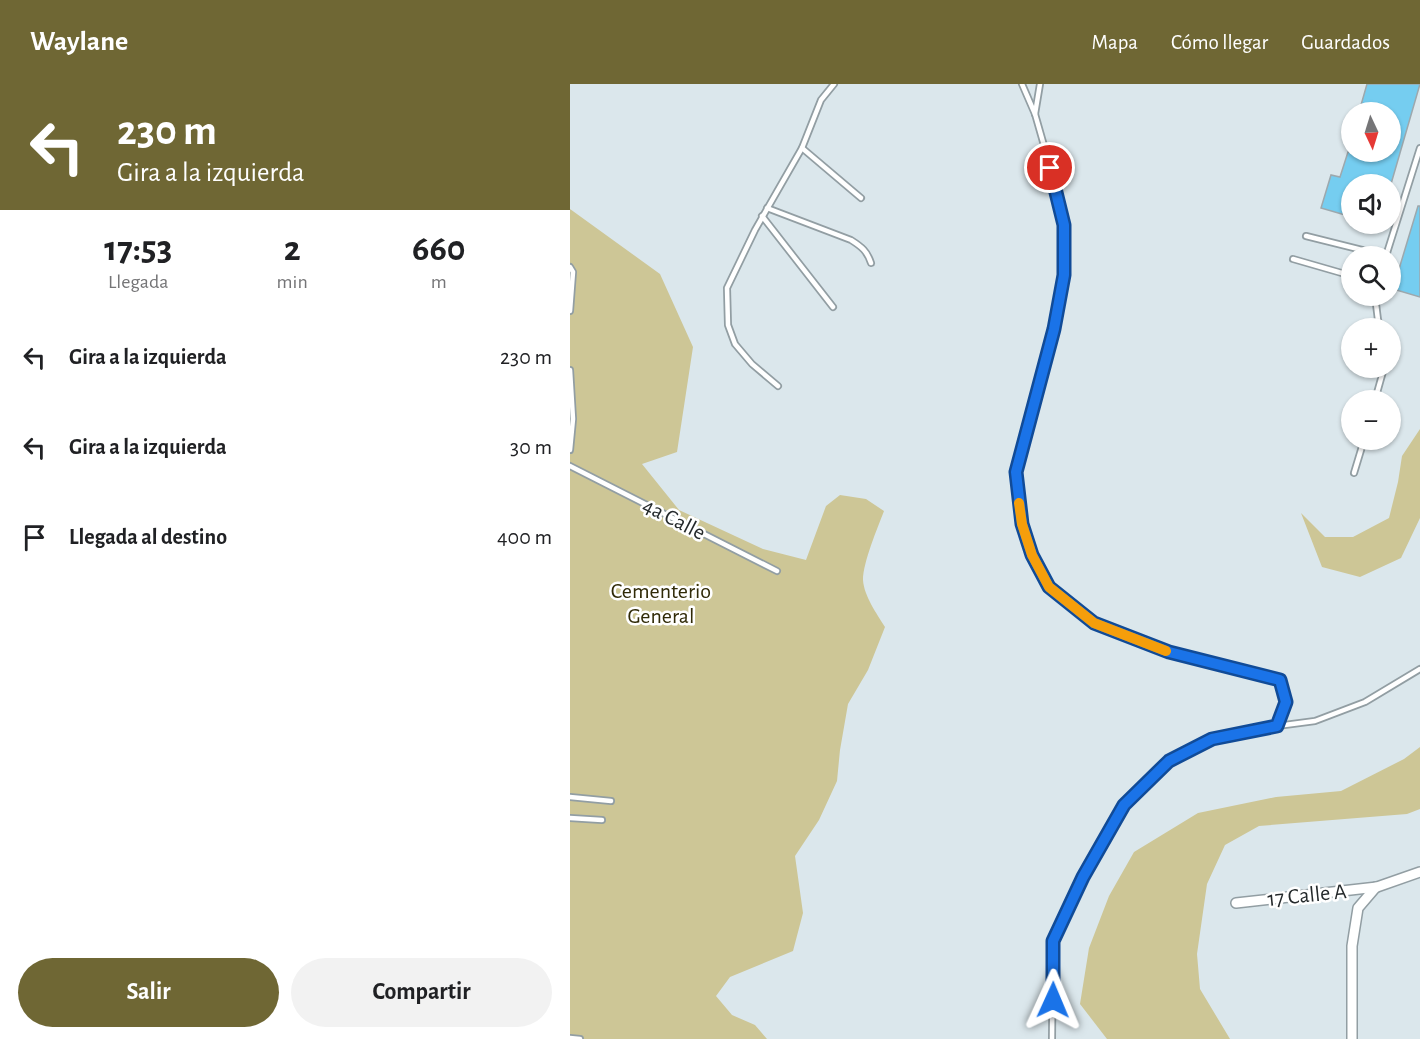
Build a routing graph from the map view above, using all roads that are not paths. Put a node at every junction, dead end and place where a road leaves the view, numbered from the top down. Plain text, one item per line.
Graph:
1 (834, 84) edge
2 (1022, 84) edge
3 (1040, 84) edge
4 (1035, 114) junction
5 (802, 148) junction
6 (1420, 148) edge
7 (861, 198) dead end
8 (766, 208) junction
9 (762, 216) junction
10 (1306, 236) dead end
11 (1346, 246) edge
12 (1389, 246) edge
13 (1293, 259) dead end
14 (870, 263) dead end
15 (570, 267) edge
16 (1341, 273) edge
17 (833, 307) dead end
18 (570, 311) edge
19 (570, 370) edge
20 (778, 386) dead end
21 (570, 450) edge
22 (1361, 450) edge
23 (570, 466) edge
24 (1354, 473) dead end
25 (777, 572) dead end
26 (1420, 669) edge
27 (1277, 726) junction
28 (570, 797) edge
29 (611, 801) dead end
30 (570, 818) edge
31 (602, 820) dead end
32 (1420, 872) edge
33 (1377, 887) junction
34 (1236, 903) dead end
35 (570, 1038) edge
36 (580, 1039) edge
37 (1052, 1039) edge
38 (1352, 1039) edge

1 - 5 lane
2 - 4 lane
3 - 4 lane
4 - 27 lane
5 - 7 lane
5 - 8 lane
6 - 12 lane
8 - 9 lane
8 - 14 lane
9 - 17 lane
9 - 20 lane
10 - 11 lane
13 - 16 lane
15 - 18 lane
19 - 21 lane
22 - 24 lane
23 - 25 lane, 4a Calle
26 - 27 lane
27 - 37 lane
28 - 29 lane
30 - 31 lane
32 - 33 street, 17 Calle A
33 - 34 street, 17 Calle A
33 - 38 street
35 - 36 lane

